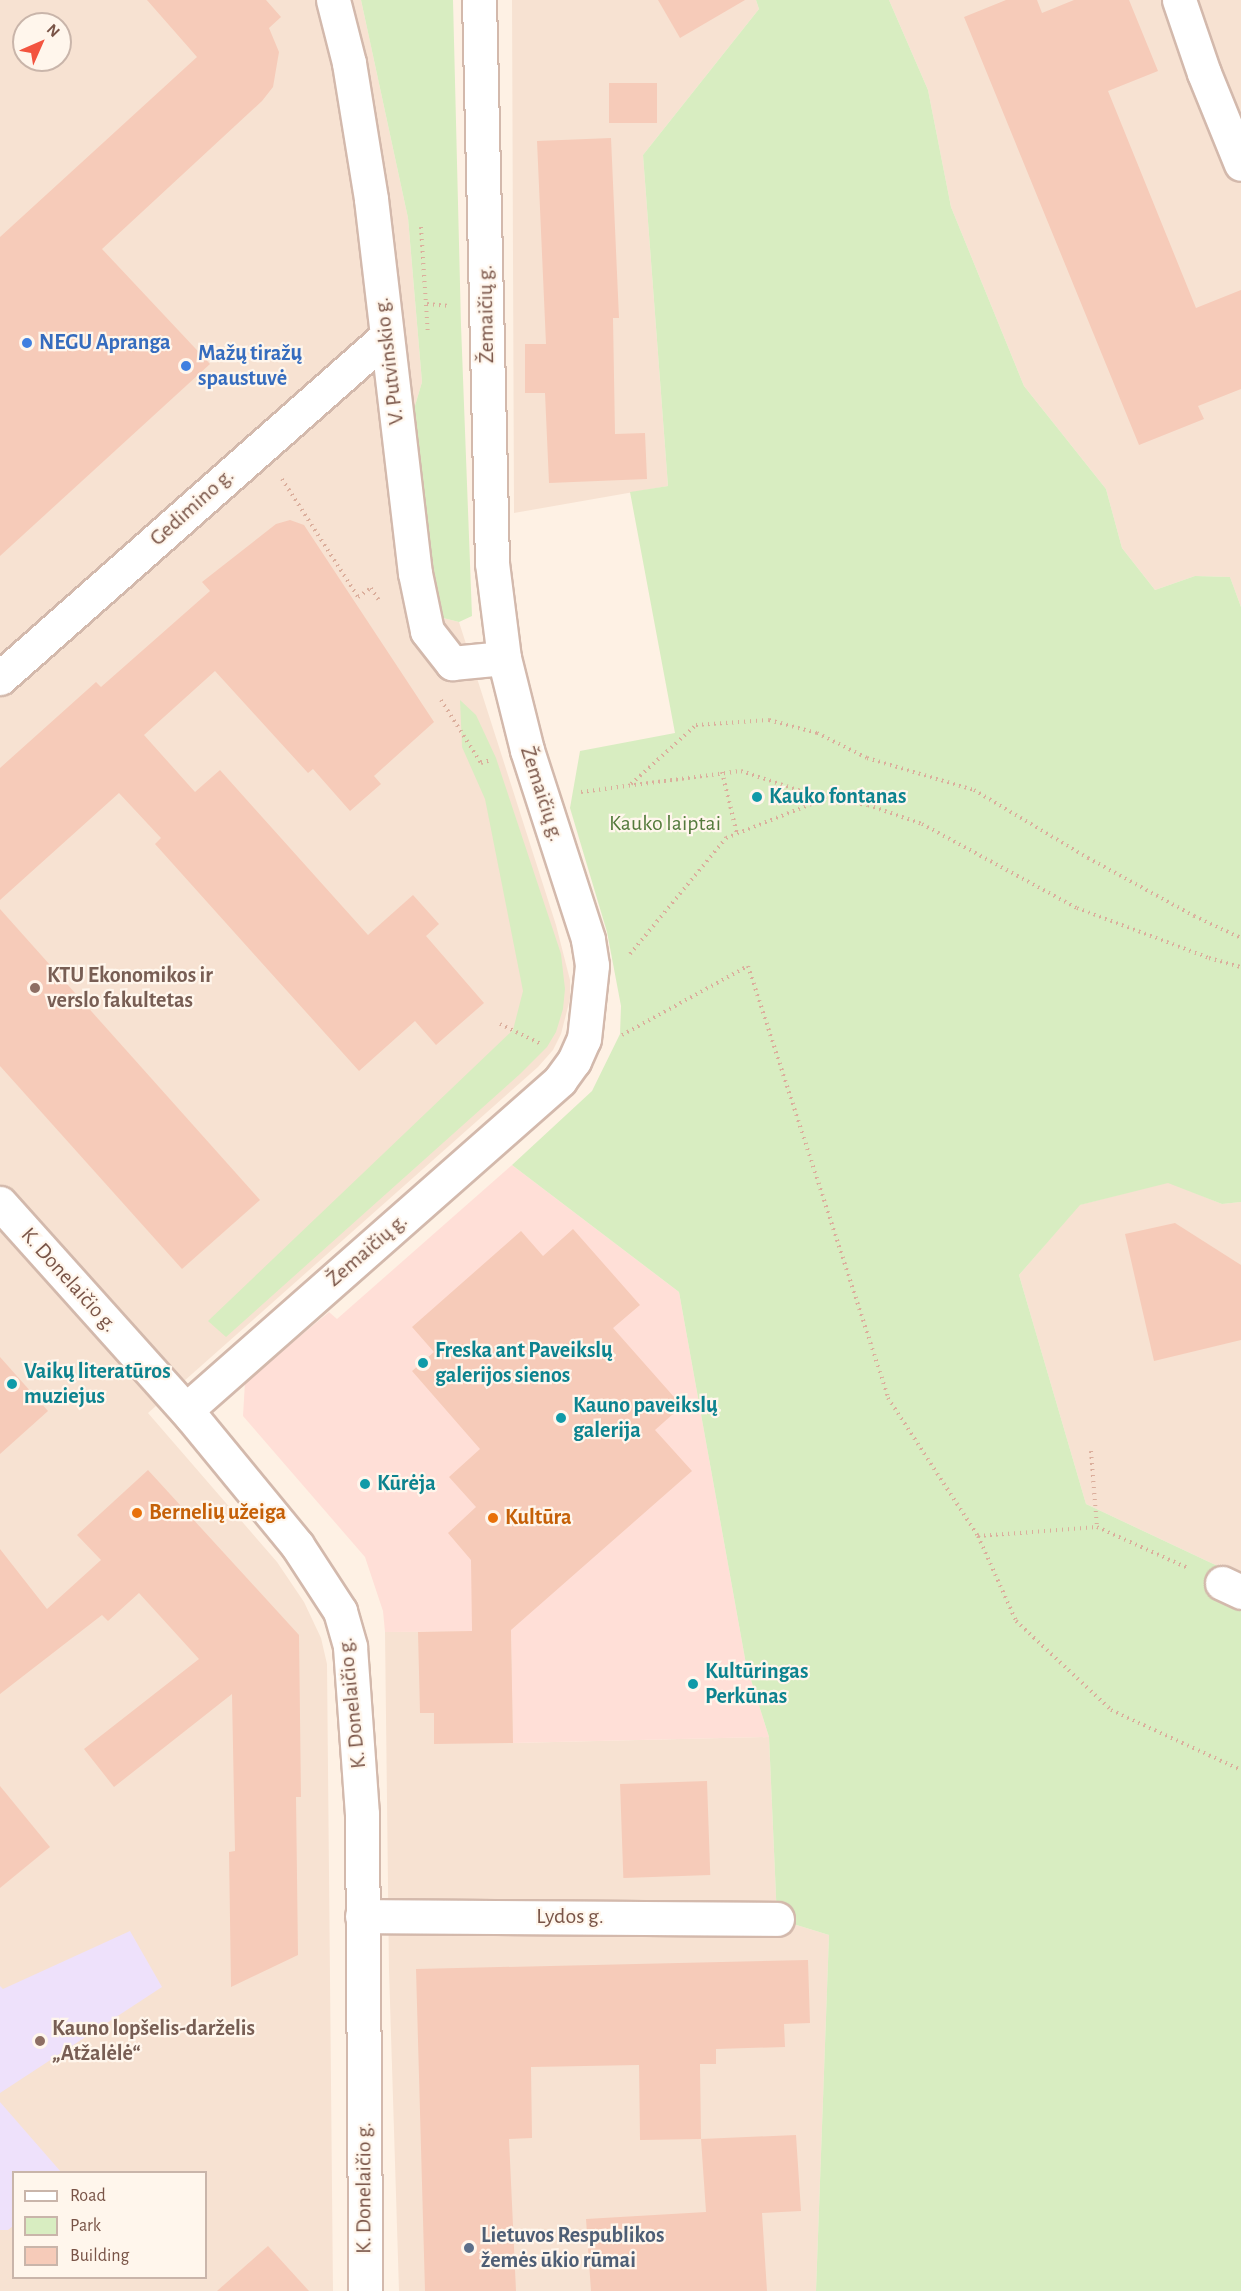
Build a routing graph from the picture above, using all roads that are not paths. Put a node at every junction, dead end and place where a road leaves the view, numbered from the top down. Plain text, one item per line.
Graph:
1 (333, 0) edge
2 (479, 0) edge
3 (1179, 0) edge
4 (1241, 164) edge
5 (386, 337) junction
6 (504, 658) junction
7 (0, 678) edge
8 (0, 1203) edge
9 (186, 1410) junction
10 (362, 1916) junction
11 (777, 1919) dead end
12 (365, 2291) edge

1 - 5 street, V. Putvinskio g.
2 - 6 street, Žemaičių g.
3 - 4 street
5 - 6 street, V. Putvinskio g.
5 - 7 street, Gedimino g.
6 - 9 street, Žemaičių g.
8 - 9 street, K. Donelaičio g.
9 - 10 street, K. Donelaičio g.
10 - 11 street, Lydos g.
10 - 12 street, K. Donelaičio g.

